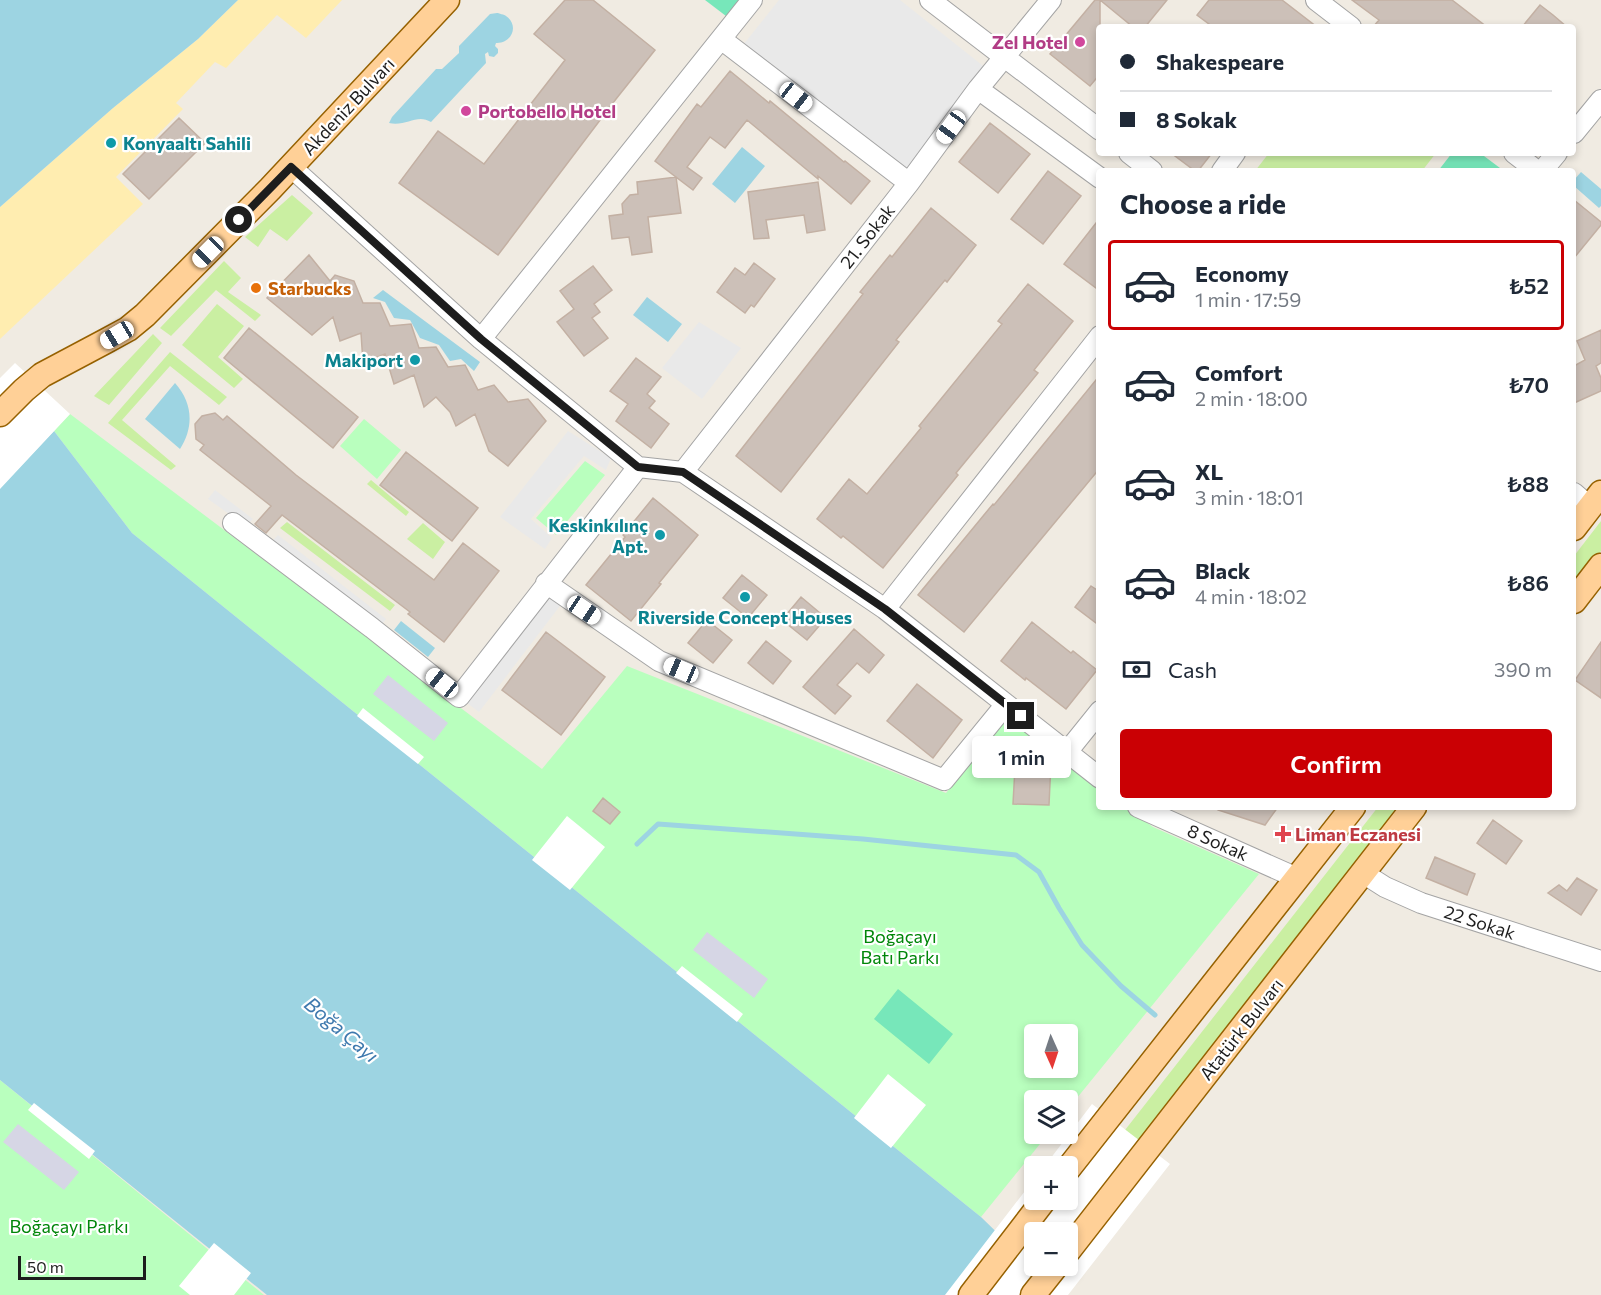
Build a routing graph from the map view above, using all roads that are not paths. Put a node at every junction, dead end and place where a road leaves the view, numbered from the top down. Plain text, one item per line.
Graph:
1 (447, 0) edge
2 (752, 0) edge
3 (930, 0) edge
4 (1051, 0) edge
5 (1316, 0) edge
6 (1338, 23) edge
7 (721, 39) junction
8 (1005, 57) junction
9 (978, 89) junction
10 (1601, 100) edge
11 (1096, 127) edge
12 (1576, 131) edge
13 (1133, 156) edge
14 (1518, 156) edge
15 (1554, 156) edge
16 (291, 167) junction
17 (1148, 168) edge
18 (1536, 168) edge
19 (1543, 168) edge
20 (1096, 175) edge
21 (909, 183) junction
22 (481, 339) junction
23 (1096, 341) edge
24 (0, 414) edge
25 (638, 467) junction
26 (683, 472) junction
27 (1588, 498) edge
28 (233, 523) dead end
29 (1576, 524) edge
30 (1601, 566) edge
31 (546, 583) junction
32 (1576, 599) edge
33 (885, 609) junction
34 (1006, 704) junction
35 (1096, 716) edge
36 (1067, 752) junction
37 (1096, 775) edge
38 (1145, 810) edge
39 (1351, 810) edge
40 (1412, 810) edge
41 (1363, 873) junction
42 (1297, 878) junction
43 (1598, 956) edge
44 (1078, 1156) edge
45 (1036, 1210) edge
46 (1078, 1238) edge
47 (1048, 1276) edge
48 (971, 1295) edge
49 (1034, 1295) edge

1 - 16 main road, Akdeniz Bulvarı
2 - 7 street
3 - 8 street
4 - 8 street, 21. Sokak
5 - 6 street
7 - 21 street
7 - 22 street
8 - 9 street, 21. Sokak
8 - 11 street
9 - 20 street
9 - 21 street, 21. Sokak
10 - 12 street
13 - 17 street
14 - 18 street
15 - 19 street
16 - 22 street
16 - 24 main road, Akdeniz Bulvarı
21 - 26 street, 21. Sokak
22 - 25 street
23 - 33 street
25 - 26 street
25 - 31 street
26 - 33 street
27 - 29 main road
28 - 31 street
30 - 32 main road
31 - 34 street
33 - 34 street
34 - 36 street
35 - 36 street
36 - 37 street
38 - 42 street, 8 Sokak
39 - 42 main road
40 - 41 main road, Atatürk Bulvarı
41 - 43 street, 22 Sokak
41 - 46 main road, Atatürk Bulvarı
42 - 44 main road
45 - 48 main road
47 - 49 main road

